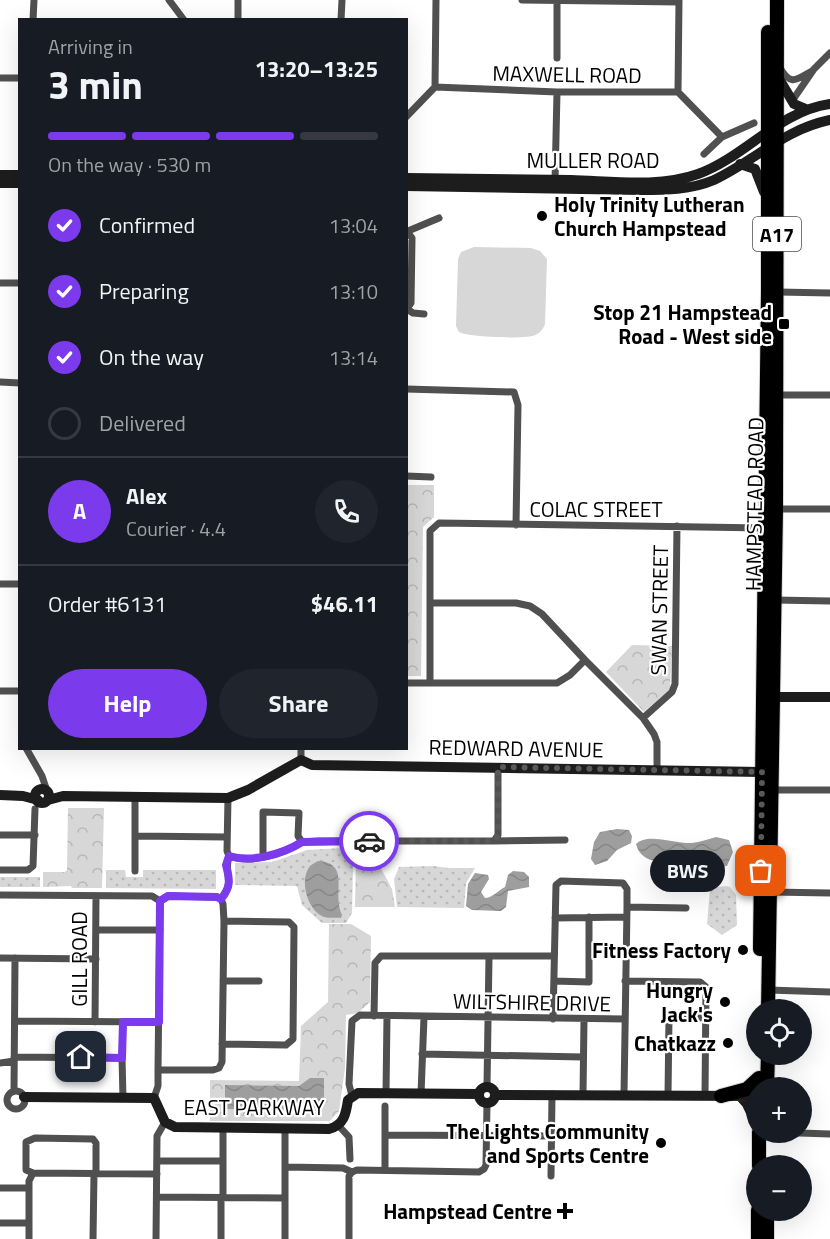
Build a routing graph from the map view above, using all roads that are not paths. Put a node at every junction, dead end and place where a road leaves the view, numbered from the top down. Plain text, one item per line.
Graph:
1 (34, 0) edge
2 (169, 0) edge
3 (238, 0) edge
4 (342, 0) edge
5 (436, 0) edge
6 (522, 0) edge
7 (557, 0) edge
8 (769, 0) edge
9 (777, 0) edge
10 (679, 1) edge
11 (33, 18) edge
12 (182, 18) edge
13 (238, 18) edge
14 (341, 18) edge
15 (830, 53) edge
16 (557, 58) dead end
17 (814, 69) junction
18 (778, 70) junction
19 (0, 78) edge
20 (18, 78) edge
21 (435, 87) junction
22 (557, 92) junction
23 (678, 92) junction
24 (792, 101) junction
25 (830, 104) edge
26 (806, 109) junction
27 (408, 115) edge
28 (830, 120) edge
29 (754, 123) dead end
30 (722, 137) junction
31 (772, 137) junction
32 (704, 154) dead end
33 (741, 164) junction
34 (0, 175) edge
35 (18, 175) edge
36 (408, 178) edge
37 (0, 183) edge
38 (18, 183) edge
39 (555, 184) junction
40 (408, 186) edge
41 (768, 204) junction
42 (439, 218) dead end
43 (408, 231) edge
44 (408, 232) edge
45 (0, 283) edge
46 (18, 283) edge
47 (773, 291) junction
48 (830, 293) edge
49 (408, 308) edge
50 (408, 310) edge
51 (424, 314) dead end
52 (0, 382) edge
53 (18, 383) edge
54 (408, 389) edge
55 (771, 395) junction
56 (830, 395) edge
57 (408, 477) edge
58 (431, 477) dead end
59 (770, 509) junction
60 (830, 509) edge
61 (516, 525) junction
62 (677, 526) junction
63 (770, 528) junction
64 (0, 584) edge
65 (18, 584) edge
66 (769, 600) junction
67 (830, 601) edge
68 (431, 603) junction
69 (585, 660) junction
70 (408, 683) edge
71 (430, 683) junction
72 (0, 691) edge
73 (18, 691) edge
74 (769, 697) junction
75 (830, 697) edge
76 (643, 718) junction
77 (27, 750) edge
78 (301, 750) edge
79 (301, 760) junction
80 (498, 767) junction
81 (657, 770) junction
82 (768, 772) junction
83 (767, 790) junction
84 (830, 790) edge
85 (0, 795) edge
86 (42, 796) junction
87 (135, 796) junction
88 (228, 798) junction
89 (0, 835) edge
90 (35, 835) junction
91 (135, 836) junction
92 (227, 837) junction
93 (565, 840) dead end
94 (494, 841) junction
95 (302, 842) junction
96 (229, 856) junction
97 (263, 857) junction
98 (0, 870) edge
99 (135, 871) dead end
100 (766, 892) junction
101 (830, 893) edge
102 (0, 895) edge
103 (96, 896) junction
104 (223, 897) junction
105 (160, 901) junction
106 (627, 907) junction
107 (686, 908) dead end
108 (589, 917) junction
109 (626, 917) junction
110 (555, 918) junction
111 (224, 921) junction
112 (96, 930) junction
113 (160, 930) junction
114 (554, 956) junction
115 (489, 957) junction
116 (0, 958) edge
117 (15, 958) junction
118 (96, 959) junction
119 (223, 981) junction
120 (259, 981) dead end
121 (554, 981) junction
122 (625, 981) junction
123 (768, 990) junction
124 (830, 992) edge
125 (761, 999) edge
126 (768, 999) edge
127 (374, 1016) junction
128 (387, 1016) junction
129 (424, 1017) junction
130 (489, 1018) junction
131 (707, 1018) junction
132 (553, 1019) junction
133 (625, 1019) junction
134 (584, 1020) junction
135 (15, 1021) junction
136 (95, 1022) junction
137 (123, 1022) junction
138 (159, 1022) junction
139 (222, 1044) junction
140 (422, 1054) junction
141 (487, 1054) junction
142 (584, 1057) junction
143 (122, 1058) junction
144 (14, 1059) junction
145 (0, 1063) edge
146 (158, 1070) junction
147 (746, 1089) edge
148 (14, 1091) junction
149 (386, 1093) junction
150 (421, 1094) junction
151 (484, 1094) junction
152 (552, 1094) junction
153 (583, 1094) junction
154 (624, 1094) junction
155 (668, 1095) junction
156 (705, 1095) junction
157 (721, 1095) junction
158 (352, 1096) junction
159 (740, 1096) junction
160 (746, 1096) edge
161 (24, 1098) junction
162 (123, 1098) junction
163 (154, 1098) junction
164 (4, 1102) edge
165 (746, 1103) edge
166 (385, 1106) dead end
167 (165, 1122) junction
168 (338, 1125) junction
169 (223, 1128) junction
170 (285, 1128) junction
171 (812, 1133) edge
172 (830, 1134) edge
173 (385, 1135) junction
174 (486, 1136) junction
175 (551, 1136) junction
176 (350, 1160) dead end
177 (157, 1161) junction
178 (223, 1161) junction
179 (285, 1167) junction
180 (385, 1170) junction
181 (29, 1171) junction
182 (352, 1172) junction
183 (95, 1174) junction
184 (157, 1174) junction
185 (551, 1176) dead end
186 (0, 1188) edge
187 (29, 1188) junction
188 (157, 1197) junction
189 (222, 1198) junction
190 (285, 1198) junction
191 (758, 1221) edge
192 (767, 1221) edge
193 (0, 1223) edge
194 (29, 1223) junction
195 (29, 1239) edge
196 (93, 1239) edge
197 (156, 1239) edge
198 (221, 1239) edge
199 (285, 1239) edge
200 (349, 1239) edge
201 (758, 1239) edge
202 (767, 1239) edge

1 - 11 street
2 - 12 street
3 - 13 street
4 - 14 street
5 - 21 street
6 - 7 street
7 - 10 street
7 - 16 street
8 - 31 highway, HAMPSTEAD ROAD / A17
9 - 18 highway, HAMPSTEAD ROAD / A17
10 - 23 street
15 - 17 street
17 - 18 street
17 - 24 street
18 - 24 street
18 - 31 highway, HAMPSTEAD ROAD / A17
19 - 20 street
21 - 22 street, MAXWELL ROAD
21 - 27 street
22 - 23 street, MAXWELL ROAD
22 - 39 street
23 - 30 street
24 - 26 street
25 - 26 street
26 - 31 street
28 - 31 street
29 - 30 street
30 - 32 street
31 - 33 street, MULLER ROAD
31 - 39 street, MULLER ROAD
31 - 41 highway, HAMPSTEAD ROAD / A17
31 - 47 highway, HAMPSTEAD ROAD / A17
33 - 39 street, MULLER ROAD
33 - 41 street
34 - 35 street
36 - 39 street, MULLER ROAD
37 - 38 street
39 - 40 street, MULLER ROAD
41 - 47 highway, HAMPSTEAD ROAD / A17
42 - 43 street
44 - 49 street
45 - 46 street
47 - 48 street
47 - 55 highway, HAMPSTEAD ROAD / A17
50 - 51 street
52 - 53 street
54 - 61 street
55 - 56 street
55 - 59 highway, HAMPSTEAD ROAD / A17
57 - 58 street
59 - 60 street
59 - 63 highway, HAMPSTEAD ROAD / A17
61 - 62 street, COLAC STREET
61 - 68 street, COLAC STREET
62 - 63 street, COLAC STREET
62 - 76 street, SWAN STREET
63 - 66 highway, HAMPSTEAD ROAD / A17
64 - 65 street
66 - 67 street
66 - 74 highway, HAMPSTEAD ROAD / A17
68 - 69 street
68 - 71 street
69 - 71 street
69 - 76 street
70 - 71 street
72 - 73 street
74 - 75 street
74 - 82 highway, HAMPSTEAD ROAD / A17
76 - 81 street
77 - 86 street
78 - 79 street
79 - 80 street, REDWARD AVENUE
79 - 88 street
80 - 81 street, REDWARD AVENUE
80 - 94 street
81 - 82 street, REDWARD AVENUE
82 - 83 highway, HAMPSTEAD ROAD / A17
83 - 84 street
83 - 100 highway, HAMPSTEAD ROAD / A17
85 - 86 street
86 - 87 street
86 - 90 street
87 - 88 street
87 - 91 street
88 - 92 street
89 - 90 street
90 - 98 street
91 - 92 street
91 - 99 street
92 - 96 street
93 - 94 street
94 - 95 street
95 - 97 street
95 - 97 street
96 - 97 street
96 - 104 street
100 - 101 street
100 - 123 highway, HAMPSTEAD ROAD / A17
100 - 125 highway, HAMPSTEAD ROAD / A17
102 - 103 street
103 - 105 street
103 - 112 street, GILL ROAD
104 - 105 street
104 - 111 street
105 - 113 street
106 - 107 street
106 - 109 street
106 - 110 street
108 - 109 street
108 - 110 street
108 - 121 street
109 - 122 street
110 - 114 street
111 - 119 street
111 - 139 street
112 - 113 street
112 - 118 street, GILL ROAD
113 - 138 street
114 - 115 street
114 - 121 street
115 - 127 street
115 - 130 street
116 - 117 street
117 - 118 street
117 - 135 street
118 - 136 street, GILL ROAD
119 - 120 street
119 - 139 street
121 - 132 street
122 - 131 street
122 - 133 street
123 - 124 street
123 - 126 highway, HAMPSTEAD ROAD / A17
127 - 128 street, WILTSHIRE DRIVE
127 - 158 street
128 - 129 street, WILTSHIRE DRIVE
128 - 149 street
129 - 130 street, WILTSHIRE DRIVE
129 - 140 street
130 - 132 street, WILTSHIRE DRIVE
130 - 141 street
131 - 155 street
131 - 156 street
132 - 134 street, WILTSHIRE DRIVE
133 - 134 street, WILTSHIRE DRIVE
133 - 154 street
134 - 142 street
135 - 136 street
135 - 144 street
136 - 137 street
137 - 138 street
137 - 143 street
138 - 146 street
139 - 146 street
140 - 141 street
140 - 150 street
141 - 142 street
141 - 151 street
142 - 153 street
143 - 144 street
143 - 162 street
144 - 145 street
144 - 148 street
146 - 163 street
147 - 157 highway
148 - 161 street
148 - 164 street
149 - 150 street, EAST PARKWAY
149 - 158 street, EAST PARKWAY
150 - 151 street, EAST PARKWAY
151 - 152 street
151 - 174 street
152 - 153 street
152 - 175 street
153 - 154 street
154 - 155 street
155 - 156 street
156 - 157 street
157 - 159 street
158 - 168 street, EAST PARKWAY
159 - 160 street
159 - 165 street
161 - 162 street, EAST PARKWAY
161 - 164 street
162 - 163 street, EAST PARKWAY
163 - 167 street, EAST PARKWAY
166 - 173 street
167 - 169 street, EAST PARKWAY
167 - 177 street
168 - 170 street, EAST PARKWAY
168 - 176 street
169 - 170 street, EAST PARKWAY
169 - 178 street
170 - 179 street
171 - 172 street
173 - 174 street
173 - 180 street
174 - 175 street
174 - 180 street
175 - 185 street
177 - 178 street
177 - 184 street
178 - 189 street
179 - 182 street
179 - 190 street
180 - 182 street
181 - 183 street
181 - 183 street
181 - 187 street
182 - 200 street
183 - 184 street
183 - 196 street
184 - 188 street
186 - 187 street
187 - 194 street
188 - 189 street
188 - 197 street
189 - 190 street
189 - 198 street
190 - 199 street
191 - 201 highway
192 - 202 highway
193 - 194 street
194 - 195 street

